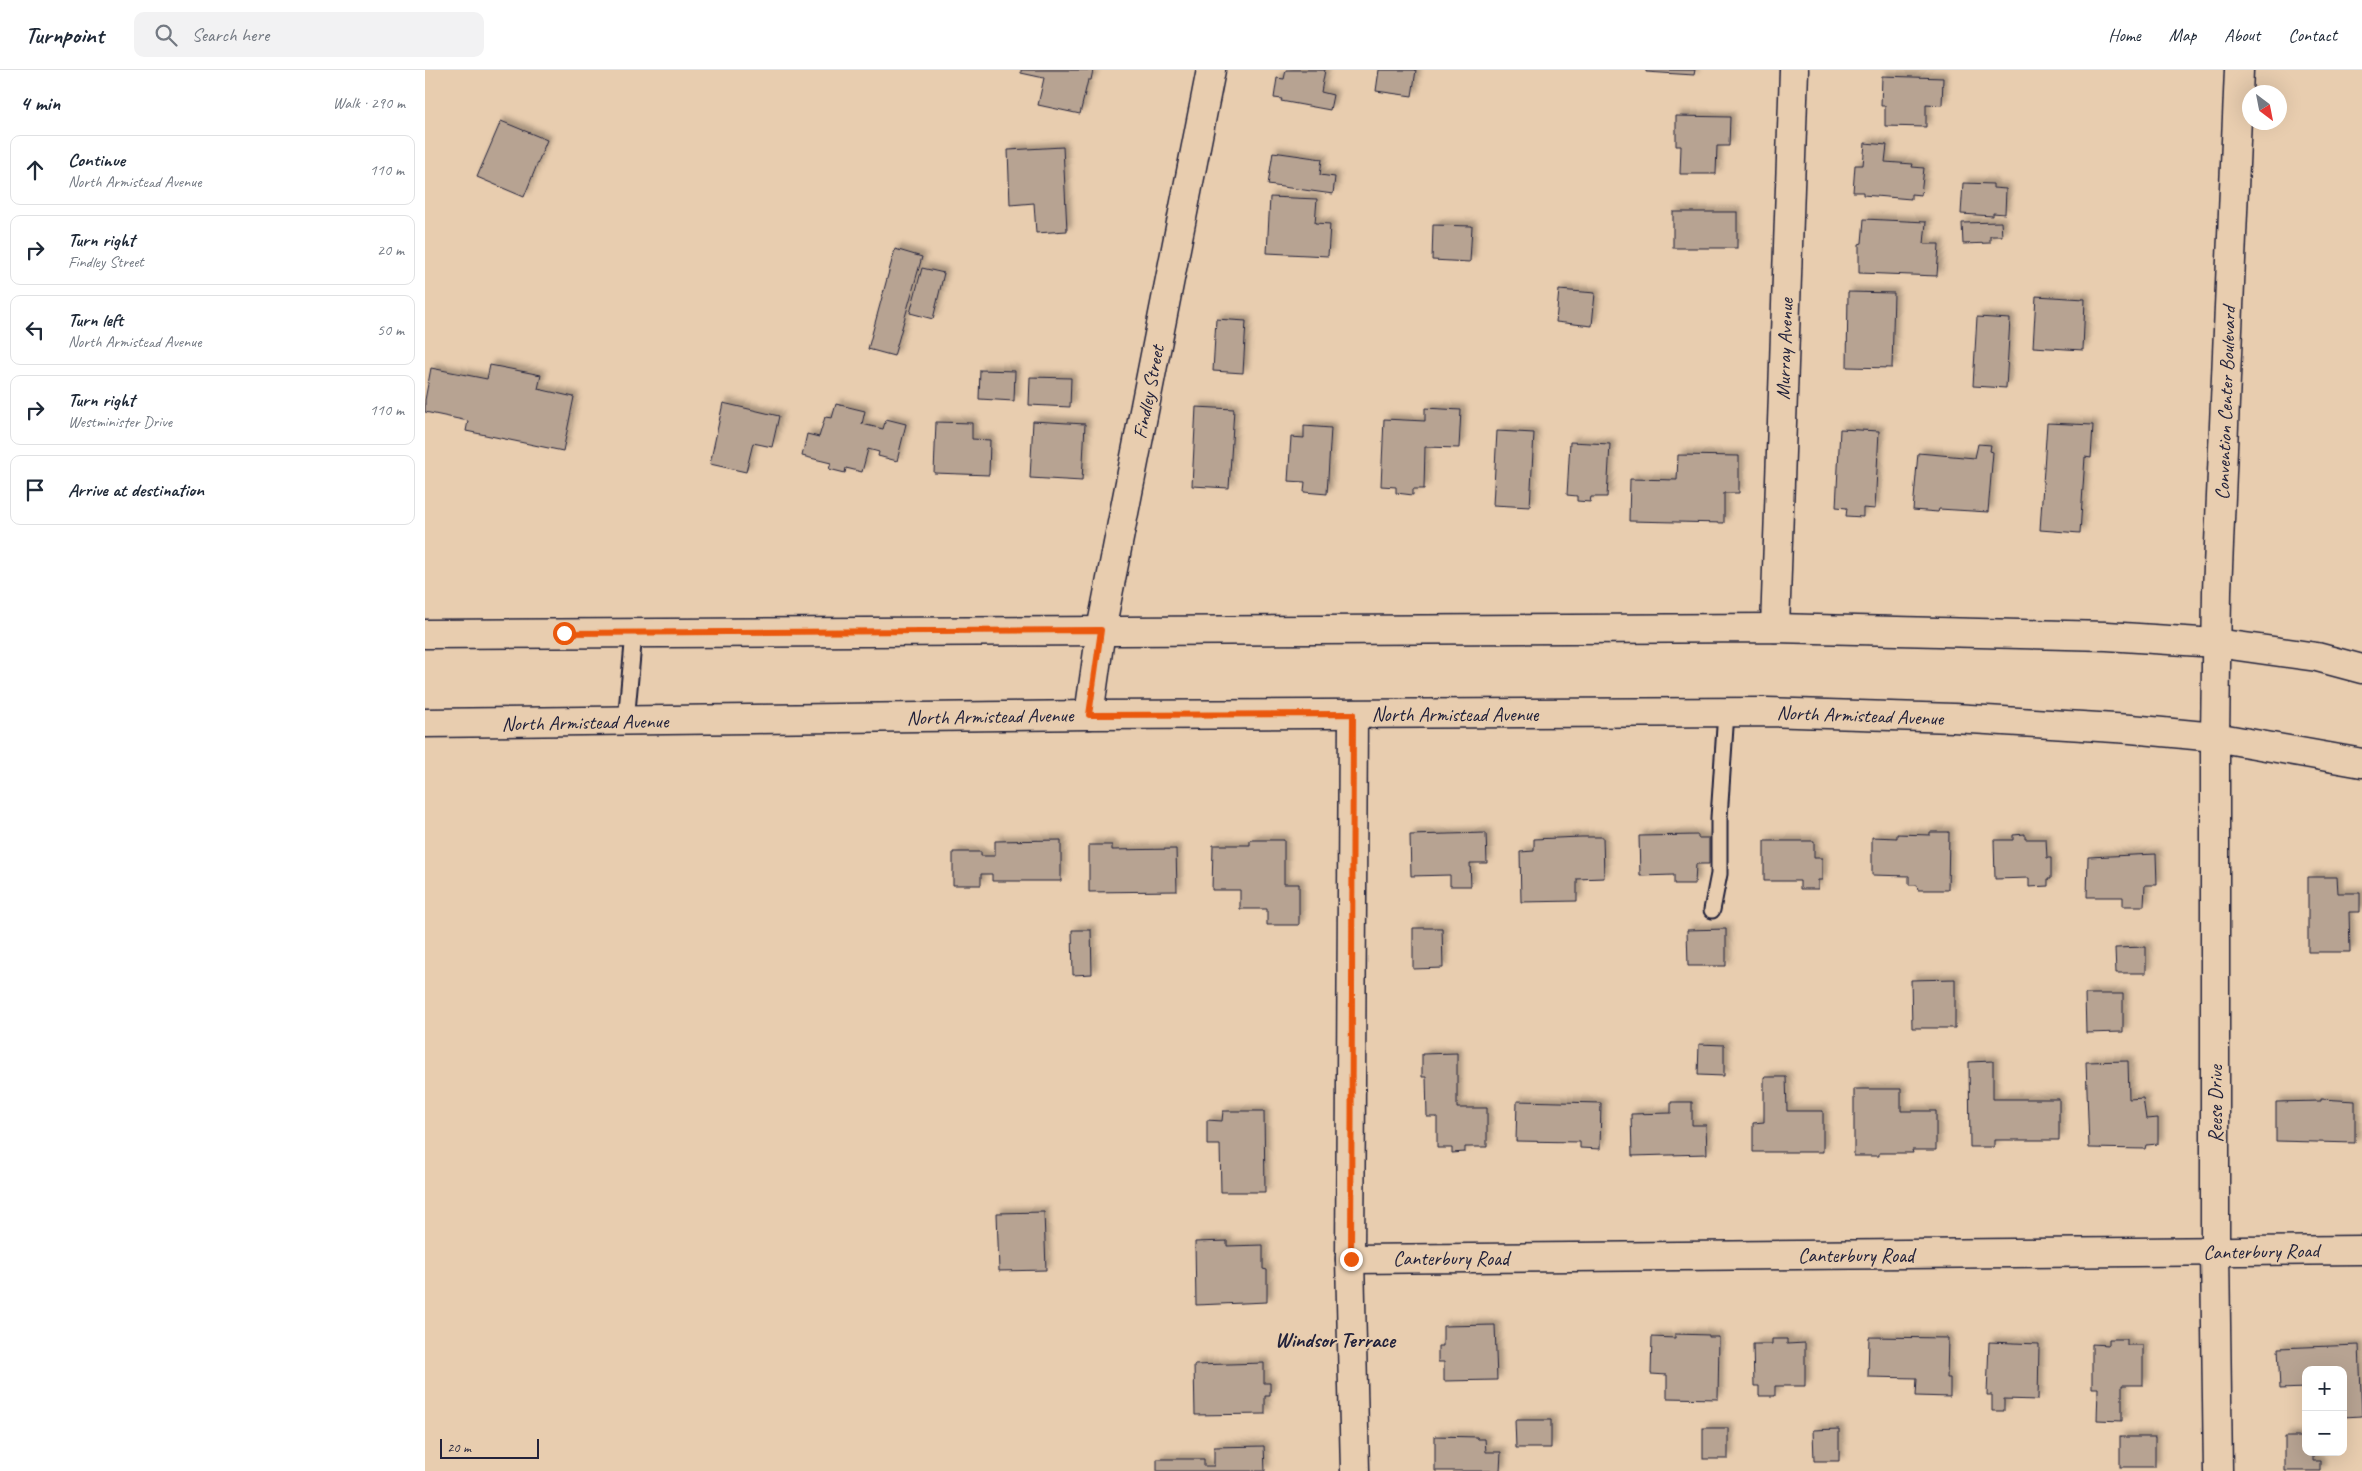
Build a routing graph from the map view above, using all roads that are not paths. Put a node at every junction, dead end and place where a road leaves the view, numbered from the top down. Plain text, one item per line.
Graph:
1 (1211, 70) edge
2 (1794, 70) edge
3 (2239, 70) edge
4 (1775, 628) junction
5 (1101, 630) junction
6 (634, 632) junction
7 (425, 634) edge
8 (2216, 643) junction
9 (2362, 669) edge
10 (1726, 712) junction
11 (1353, 714) junction
12 (1089, 715) junction
13 (626, 722) junction
14 (425, 724) edge
15 (2215, 737) junction
16 (2362, 764) edge
17 (1712, 910) dead end
18 (2362, 1250) edge
19 (2215, 1252) junction
20 (1351, 1259) junction
21 (1355, 1471) edge
22 (2218, 1471) edge

1 - 5 street, Findley Street
2 - 4 street, Murray Avenue
3 - 8 street, Convention Center Boulevard
4 - 5 street
4 - 8 street
5 - 6 street
5 - 12 street, Findley Street
6 - 7 street
6 - 13 lane
8 - 9 street
8 - 15 street, Convention Center Boulevard
10 - 11 street, North Armistead Avenue
10 - 15 street, North Armistead Avenue
10 - 17 lane
11 - 12 street, North Armistead Avenue
11 - 20 street
12 - 13 street, North Armistead Avenue
13 - 14 street, North Armistead Avenue
15 - 16 street, North Armistead Avenue
15 - 19 street, Reese Drive
18 - 19 street, Canterbury Road
19 - 20 street, Canterbury Road
19 - 22 street, Reese Drive
20 - 21 street

